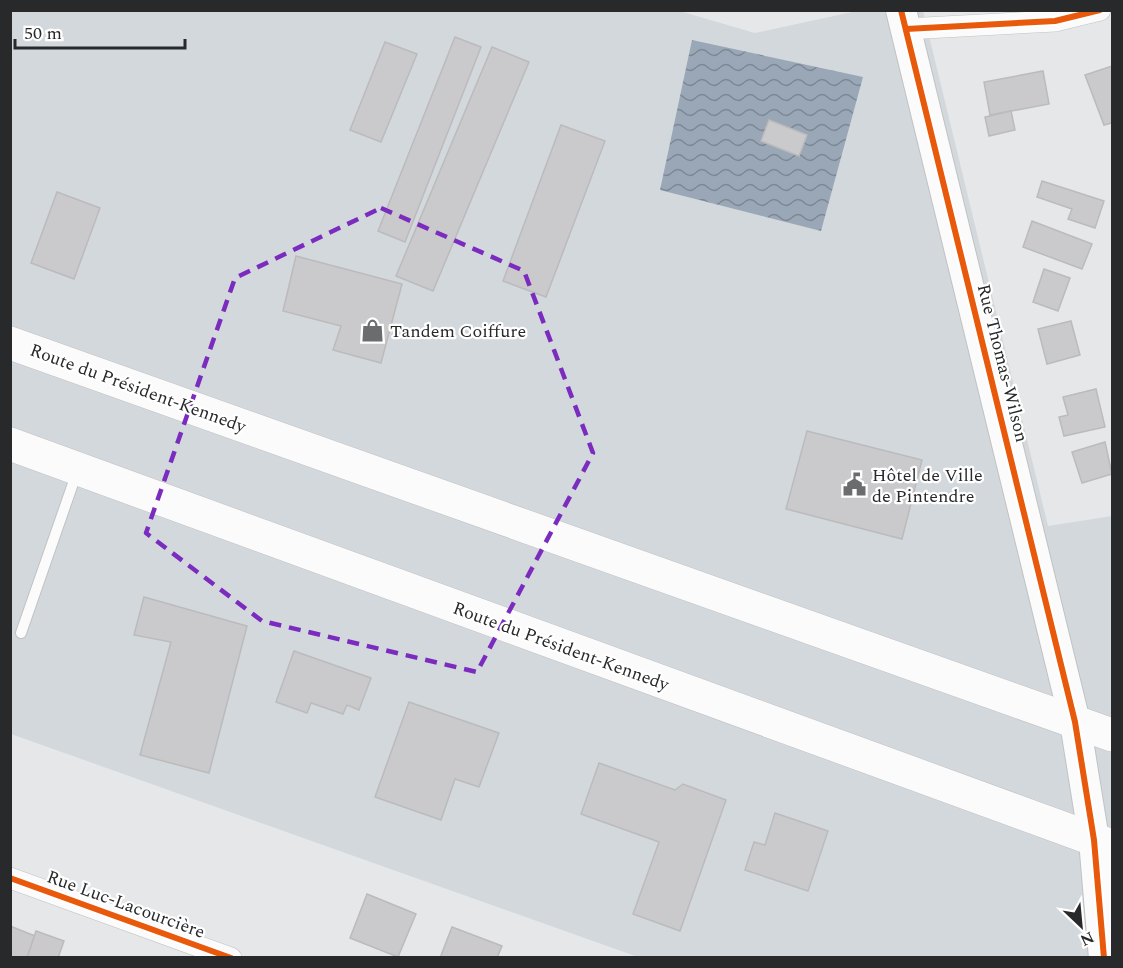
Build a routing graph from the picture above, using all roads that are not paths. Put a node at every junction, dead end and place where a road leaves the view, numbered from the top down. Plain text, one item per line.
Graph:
1 (1100, 10) edge
2 (903, 20) edge
3 (10, 343) edge
4 (10, 444) edge
5 (78, 469) junction
6 (21, 633) dead end
7 (1075, 722) junction
8 (1113, 735) edge
9 (1103, 843) edge
10 (10, 878) edge
11 (231, 957) edge
12 (1104, 957) edge

1 - 2 street
2 - 7 street, Rue Thomas-Wilson
3 - 7 main road, Route du Président-Kennedy
4 - 5 main road, Route du Président-Kennedy
5 - 6 lane
5 - 9 main road, Route du Président-Kennedy
7 - 8 main road, Route du Président-Kennedy
7 - 9 street, Rue Thomas-Wilson
9 - 12 street, Rue Thomas-Wilson
10 - 11 street, Rue Luc-Lacourcière

